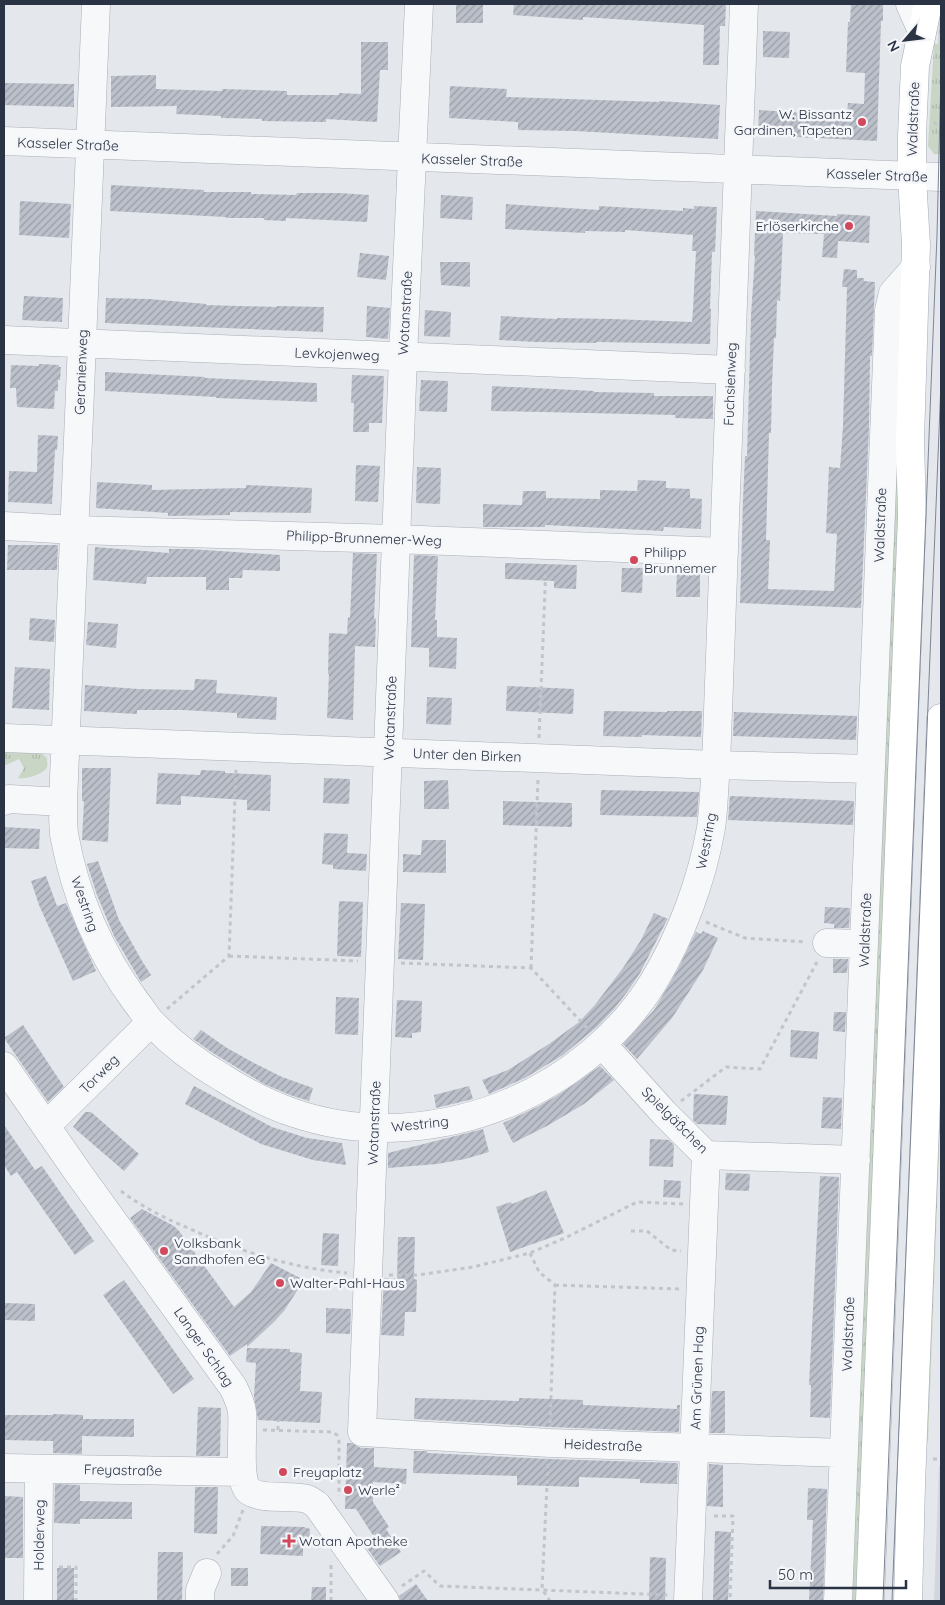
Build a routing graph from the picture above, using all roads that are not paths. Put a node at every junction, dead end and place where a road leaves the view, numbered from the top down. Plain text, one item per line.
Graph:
1 (96, 4) edge
2 (420, 4) edge
3 (744, 4) edge
4 (910, 4) edge
5 (928, 4) edge
6 (922, 31) junction
7 (4, 141) edge
8 (91, 145) junction
9 (412, 158) junction
10 (738, 170) junction
11 (912, 177) junction
12 (941, 177) edge
13 (916, 267) junction
14 (4, 340) edge
15 (82, 343) junction
16 (403, 357) junction
17 (731, 370) junction
18 (4, 526) edge
19 (75, 530) junction
20 (396, 539) junction
21 (724, 552) junction
22 (941, 718) edge
23 (4, 738) edge
24 (66, 740) junction
25 (388, 752) junction
26 (716, 765) junction
27 (871, 769) junction
28 (4, 801) edge
29 (63, 802) junction
30 (826, 943) road end
31 (864, 944) junction
32 (151, 1022) junction
33 (602, 1044) junction
34 (4, 1066) edge
35 (46, 1126) junction
36 (374, 1127) junction
37 (706, 1155) junction
38 (856, 1160) junction
39 (362, 1432) joint
40 (694, 1448) junction
41 (844, 1453) junction
42 (4, 1468) edge
43 (39, 1469) junction
44 (245, 1481) junction
45 (207, 1573) road end
46 (688, 1598) edge
47 (384, 1600) edge
48 (38, 1601) edge
49 (200, 1601) edge
50 (838, 1601) edge
51 (870, 1601) edge
52 (908, 1601) edge

1 - 8 street, Geranienweg
2 - 9 street, Wotanstraße
3 - 10 street, Fuchsienweg
4 - 6 street
5 - 6 main road, Waldstraße
6 - 11 main road, Waldstraße
7 - 8 street, Kasseler Straße
8 - 9 street, Kasseler Straße
8 - 15 street, Geranienweg
9 - 10 street, Kasseler Straße
9 - 16 street, Wotanstraße
10 - 11 street, Kasseler Straße
10 - 17 street, Fuchsienweg
11 - 12 street, Kasseler Straße
11 - 13 main road, Waldstraße
13 - 27 street, Waldstraße
13 - 51 main road, Waldstraße
14 - 15 street, Levkojenweg
15 - 16 street, Levkojenweg
15 - 19 street, Geranienweg
16 - 17 street, Levkojenweg
16 - 20 street, Wotanstraße
17 - 21 street, Fuchsienweg
18 - 19 street, Philipp-Brunnemer-Weg
19 - 20 street, Philipp-Brunnemer-Weg
19 - 24 street, Geranienweg
20 - 21 street, Philipp-Brunnemer-Weg
20 - 25 street, Wotanstraße
21 - 26 street, Fuchsienweg
22 - 52 main road
23 - 24 street, Unter den Birken
24 - 25 street, Unter den Birken
24 - 29 street, Westring
25 - 26 street, Unter den Birken
25 - 36 street, Wotanstraße
26 - 27 street, Unter den Birken
26 - 33 street, Westring
27 - 31 street, Waldstraße
28 - 29 street
29 - 32 street, Westring
30 - 31 street
31 - 38 street, Waldstraße
32 - 35 street, Torweg
32 - 36 street, Westring
33 - 36 street, Westring
33 - 37 street, Spielgäßchen
34 - 35 street, Langer Schlag
35 - 44 street, Langer Schlag
36 - 39 street, Wotanstraße
37 - 38 street, Spielgäßchen
37 - 40 street, Am Grünen Hag
38 - 41 street, Waldstraße
39 - 40 street, Heidestraße
40 - 41 street, Heidestraße
40 - 46 street, Am Grünen Hag
41 - 50 street, Waldstraße
42 - 43 street, Freyastraße
43 - 44 street, Freyastraße
43 - 48 street, Holderweg
44 - 47 street
45 - 49 street

